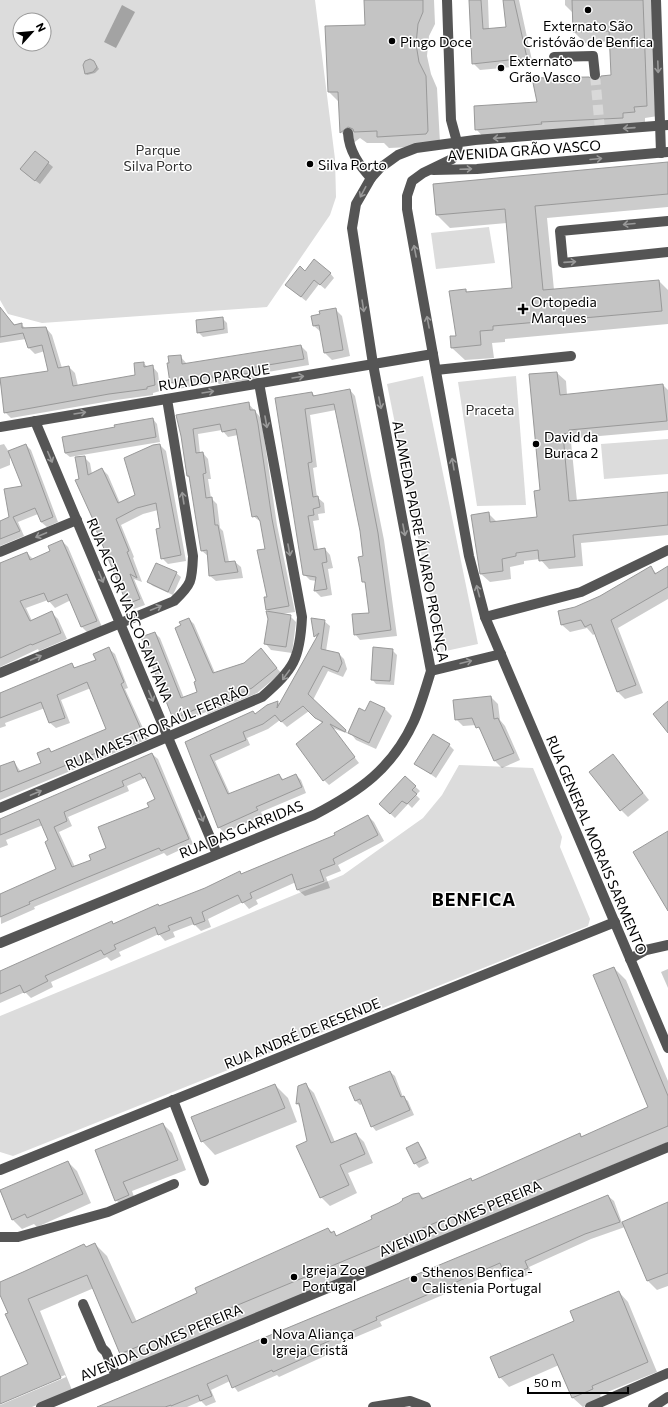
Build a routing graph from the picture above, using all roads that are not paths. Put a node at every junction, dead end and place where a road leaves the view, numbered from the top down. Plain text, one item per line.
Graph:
1 (447, 0) edge
2 (656, 0) edge
3 (554, 57) dead end
4 (595, 75) tunnel mouth
5 (664, 126) edge
6 (348, 132) dead end
7 (458, 142) junction
8 (426, 146) joint
9 (664, 152) edge
10 (427, 170) junction
11 (371, 178) junction
12 (668, 221) edge
13 (668, 252) edge
14 (433, 354) junction
15 (571, 356) dead end
16 (373, 364) junction
17 (436, 370) junction
18 (259, 383) junction
19 (167, 399) junction
20 (35, 421) junction
21 (0, 426) edge
22 (77, 520) junction
23 (668, 550) edge
24 (0, 552) edge
25 (485, 617) junction
26 (120, 623) junction
27 (501, 654) junction
28 (431, 671) junction
29 (0, 673) edge
30 (168, 738) junction
31 (0, 808) edge
32 (217, 854) junction
33 (615, 922) junction
34 (0, 943) edge
35 (668, 944) edge
36 (630, 959) junction
37 (668, 1048) edge
38 (173, 1100) junction
39 (668, 1147) edge
40 (0, 1170) edge
41 (204, 1181) dead end
42 (174, 1184) dead end
43 (0, 1237) edge
44 (83, 1304) dead end
45 (668, 1373) edge
46 (116, 1376) junction
47 (668, 1397) edge
48 (41, 1407) edge
49 (373, 1407) edge
50 (426, 1407) edge
51 (590, 1407) edge
52 (653, 1407) edge

1 - 7 street
2 -> 5 street
3 - 4 street
5 -> 7 street, AVENIDA GRÃO VASCO
5 - 9 street
6 - 11 street
7 - 8 street, AVENIDA GRÃO VASCO
7 - 10 street, AVENIDA GRÃO VASCO
8 - 11 street, ALAMEDA PADRE ÁLVARO PROENÇA
10 -> 9 street, AVENIDA GRÃO VASCO
14 -> 10 street
11 -> 16 street, ALAMEDA PADRE ÁLVARO PROENÇA
12 -> 13 street
14 - 16 street, RUA DO PARQUE
14 - 17 street
15 - 17 street
18 -> 16 street, RUA DO PARQUE
16 -> 28 street, ALAMEDA PADRE ÁLVARO PROENÇA
25 -> 17 street
19 -> 18 street, RUA DO PARQUE
18 -> 30 street, RUA MAESTRO RAÚL FERRÃO
20 -> 19 street, RUA DO PARQUE
26 -> 19 street
20 - 21 street, RUA DO PARQUE
20 -> 22 street, RUA ACTOR VASCO SANTANA
22 -> 24 street
22 -> 26 street, RUA ACTOR VASCO SANTANA
23 - 25 street
25 - 27 street
29 -> 26 street
26 -> 30 street, RUA ACTOR VASCO SANTANA
28 -> 27 street, ALAMEDA PADRE ÁLVARO PROENÇA
27 - 33 street, RUA GENERAL MORAIS SARMENTO
28 - 32 street, RUA DAS GARRIDAS
31 -> 30 street, RUA MAESTRO RAÚL FERRÃO
30 -> 32 street, RUA ACTOR VASCO SANTANA
32 - 34 street, RUA DAS GARRIDAS
33 - 36 street, RUA GENERAL MORAIS SARMENTO
33 - 38 street, RUA ANDRÉ DE RESENDE
35 - 36 street
36 - 37 street, RUA GENERAL MORAIS SARMENTO
38 - 40 street, RUA ANDRÉ DE RESENDE
38 - 41 street
39 - 46 street, AVENIDA GOMES PEREIRA
42 - 43 street
44 - 46 street
45 - 51 street
46 - 48 street, AVENIDA GOMES PEREIRA
47 - 52 street
49 - 50 street

